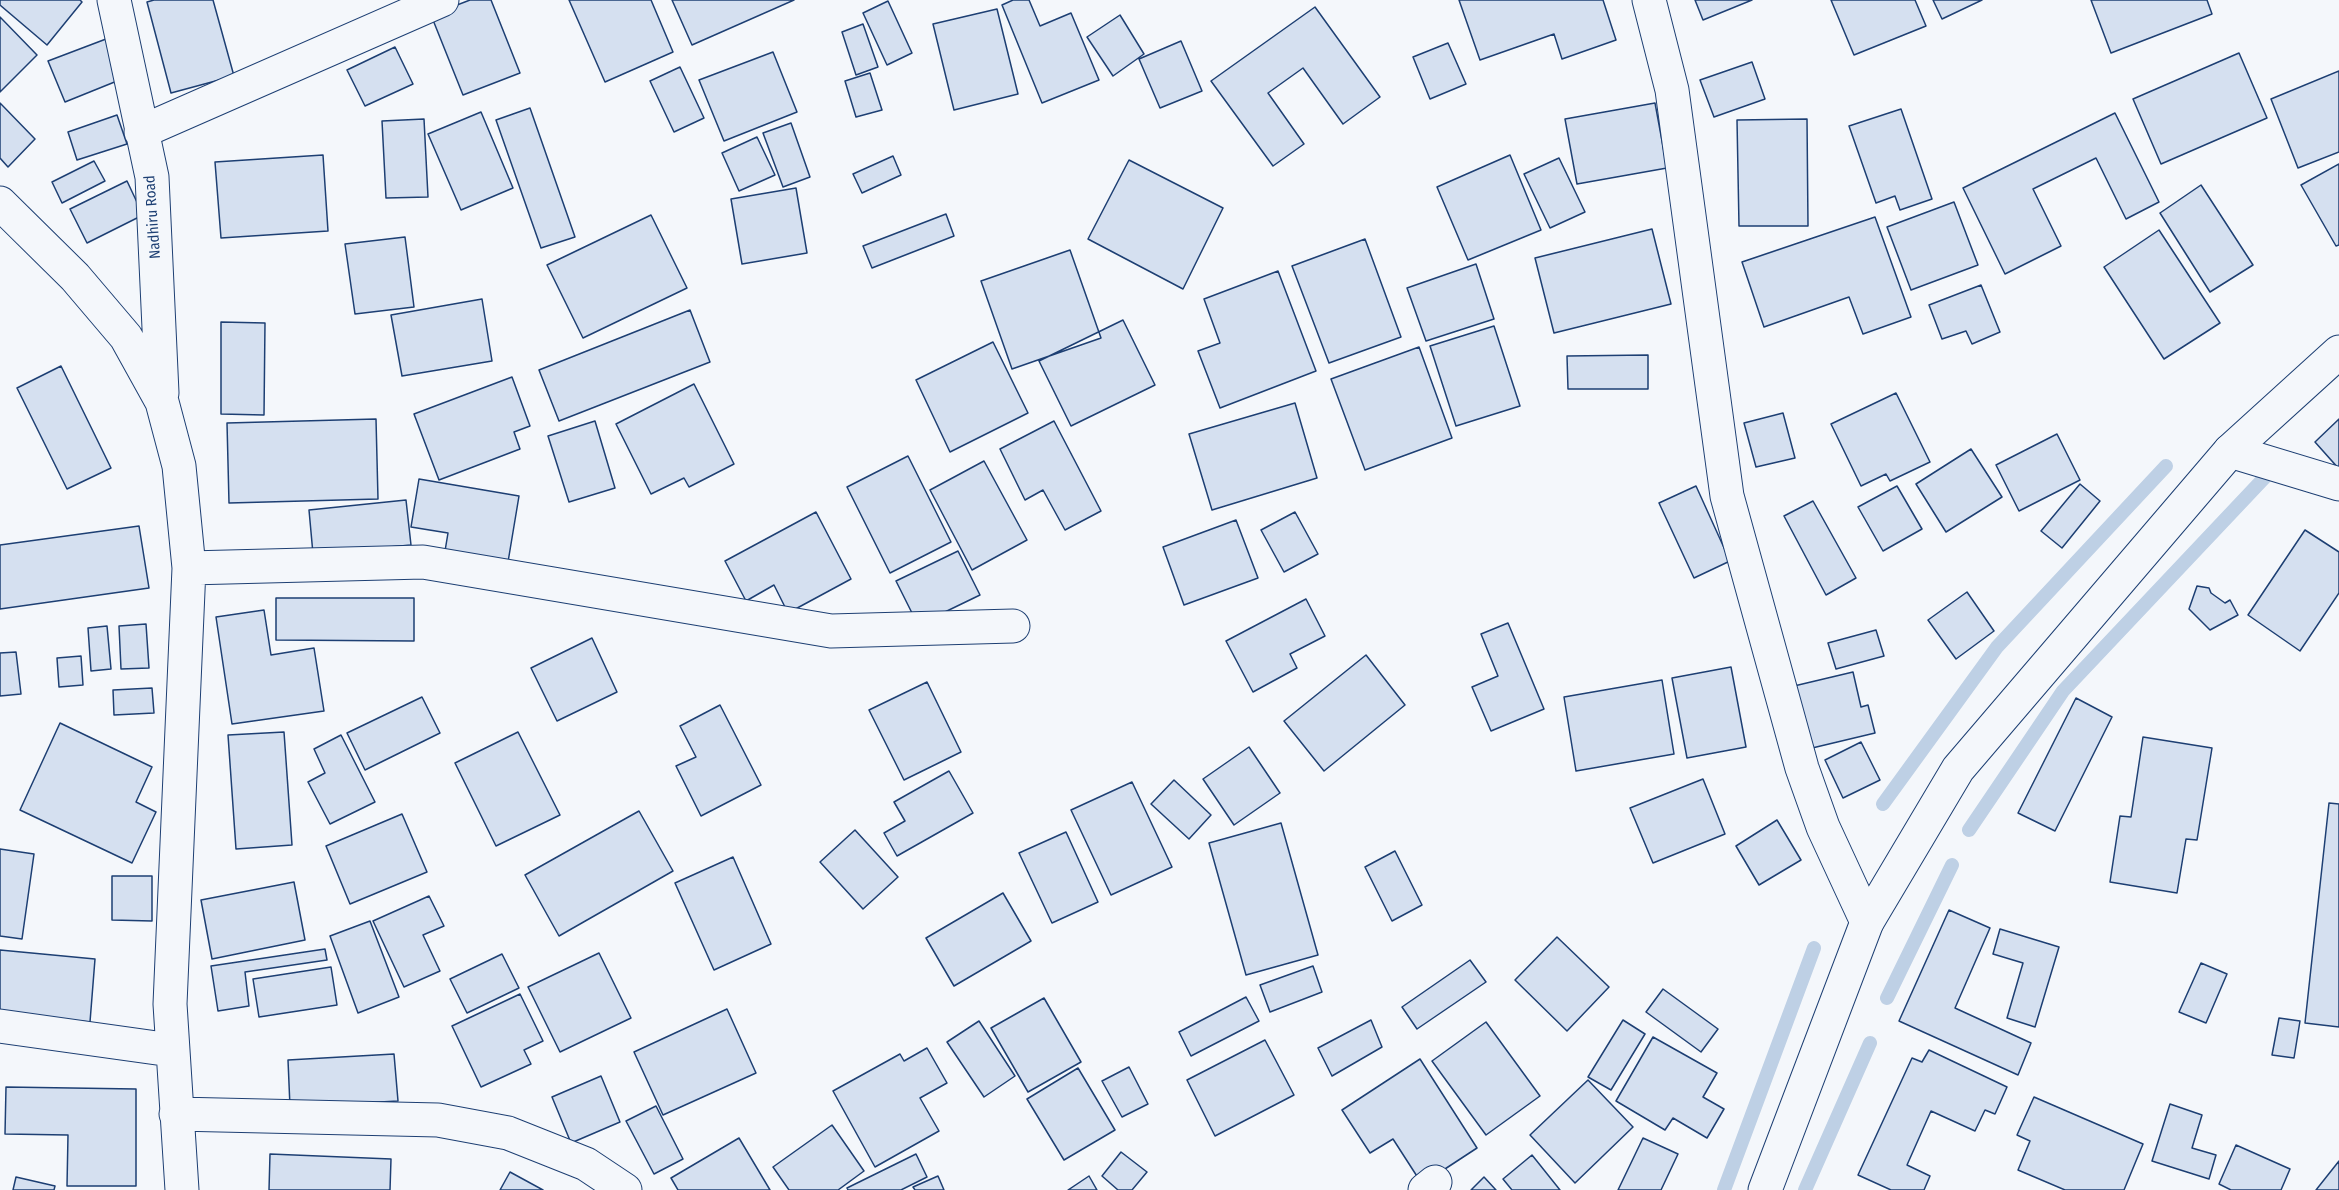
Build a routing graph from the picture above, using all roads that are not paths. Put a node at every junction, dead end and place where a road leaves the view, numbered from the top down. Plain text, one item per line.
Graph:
1 (114, 0) edge
2 (442, 0) edge
3 (1649, 0) edge
4 (141, 132) junction
5 (0, 203) edge
6 (2339, 352) edge
7 (162, 402) junction
8 (2230, 451) junction
9 (2339, 484) edge
10 (189, 568) junction
11 (1012, 626) dead end
12 (1867, 922) junction
13 (0, 1026) edge
14 (171, 1050) junction
15 (176, 1114) junction
16 (182, 1190) edge
17 (625, 1190) edge
18 (1765, 1190) edge

1 - 4 street, Nadhiru Road
2 - 4 street
3 - 12 street
4 - 7 street, Nadhiru Road
5 - 7 street
6 - 8 street
7 - 10 street
8 - 9 street
8 - 12 street
10 - 11 street
10 - 14 street
12 - 18 street
13 - 14 street
14 - 15 street
15 - 16 street
15 - 17 street

